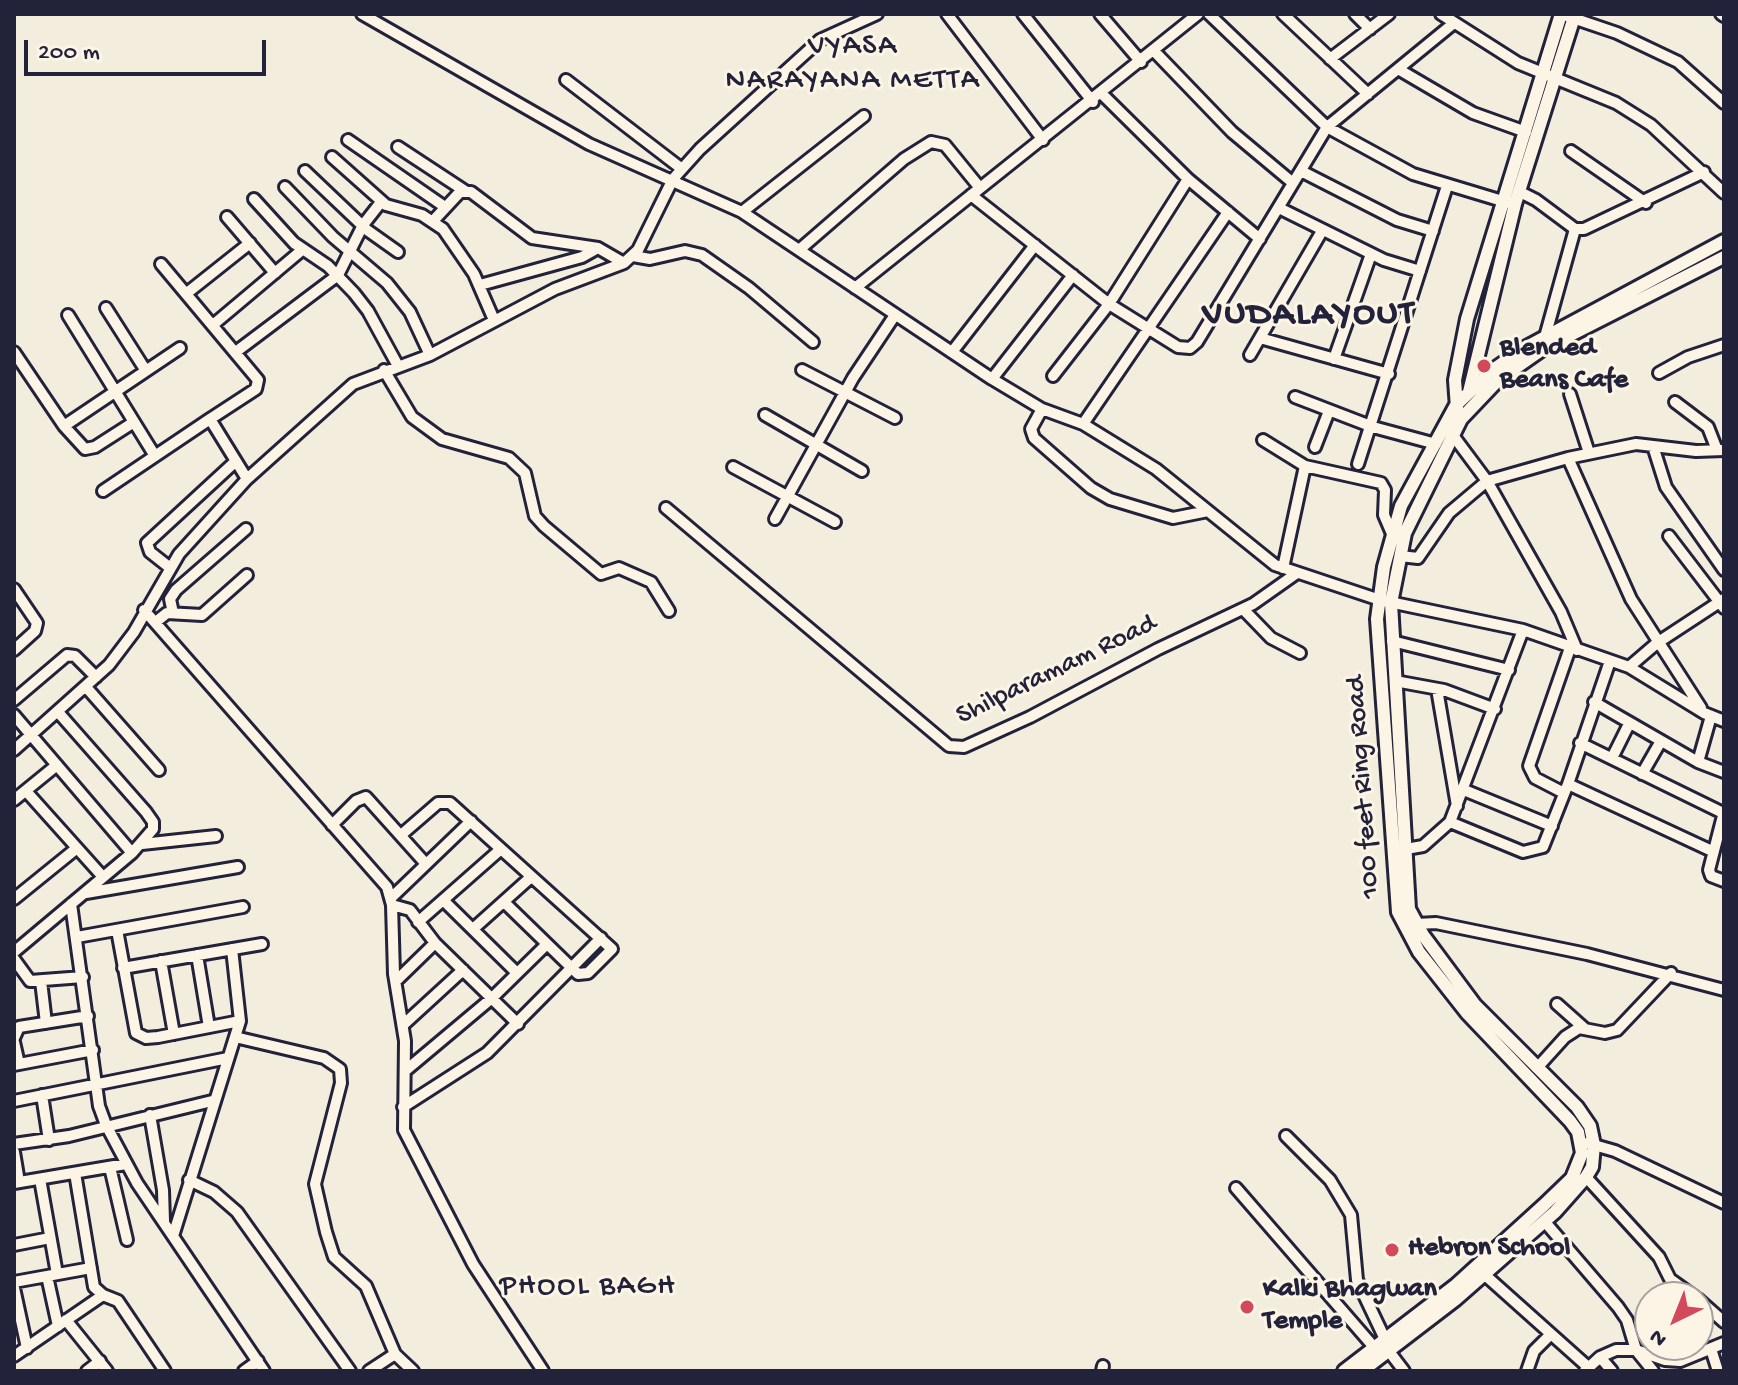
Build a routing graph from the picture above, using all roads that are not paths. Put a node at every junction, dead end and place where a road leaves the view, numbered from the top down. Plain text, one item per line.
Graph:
1 (362, 14) edge
2 (877, 14) edge
3 (947, 14) edge
4 (1023, 14) edge
5 (1100, 14) edge
6 (1198, 14) edge
7 (1209, 14) edge
8 (1283, 14) edge
9 (1355, 14) edge
10 (1389, 14) edge
11 (1441, 14) edge
12 (1568, 15) edge
13 (1454, 23) junction
14 (1370, 29) junction
15 (1154, 51) junction
16 (1330, 59) junction
17 (1141, 62) junction
18 (1398, 69) junction
19 (1549, 78) junction
20 (566, 80) dead end
21 (1102, 94) junction
22 (1368, 94) junction
23 (1093, 102) junction
24 (1724, 103) edge
25 (864, 116) dead end
26 (1327, 127) junction
27 (1526, 132) junction
28 (348, 140) dead end
29 (1043, 140) junction
30 (398, 147) dead end
31 (1571, 151) dead end
32 (332, 157) dead end
33 (682, 169) junction
34 (305, 171) dead end
35 (1301, 171) junction
36 (1704, 172) junction
37 (673, 179) junction
38 (1188, 179) junction
39 (1293, 183) junction
40 (1447, 186) junction
41 (285, 187) dead end
42 (465, 191) junction
43 (976, 192) junction
44 (1724, 193) edge
45 (254, 199) dead end
46 (1513, 199) junction
47 (381, 202) junction
48 (1646, 203) junction
49 (445, 207) junction
50 (1279, 208) junction
51 (742, 212) junction
52 (1228, 212) junction
53 (227, 217) dead end
54 (433, 221) junction
55 (363, 225) junction
56 (1575, 229) junction
57 (1322, 231) junction
58 (1433, 231) junction
59 (1260, 239) junction
60 (1724, 241) edge
61 (250, 243) junction
62 (1035, 245) junction
63 (598, 248) junction
64 (302, 250) junction
65 (799, 250) junction
66 (351, 251) junction
67 (398, 252) dead end
68 (1371, 254) junction
69 (1724, 257) edge
70 (628, 259) junction
71 (161, 264) dead end
72 (1420, 271) junction
73 (275, 273) junction
74 (338, 275) junction
75 (1073, 275) junction
76 (480, 285) junction
77 (855, 288) junction
78 (187, 293) junction
79 (1109, 304) junction
80 (106, 308) dead end
81 (68, 315) dead end
82 (895, 315) junction
83 (494, 320) junction
84 (214, 324) junction
85 (1150, 329) junction
86 (1545, 337) junction
87 (1260, 338) junction
88 (813, 342) dead end
89 (1724, 345) edge
90 (180, 348) dead end
91 (237, 351) junction
92 (14, 352) edge
93 (952, 352) junction
94 (430, 355) junction
95 (1250, 355) dead end
96 (1334, 359) junction
97 (398, 366) junction
98 (384, 370) junction
99 (802, 370) dead end
100 (146, 371) junction
101 (1659, 373) dead end
102 (1389, 374) junction
103 (1053, 376) dead end
104 (992, 379) junction
105 (845, 391) junction
106 (115, 392) junction
107 (1570, 394) dead end
108 (1295, 397) dead end
109 (1470, 399) junction
110 (1675, 402) dead end
111 (1456, 405) junction
112 (1042, 409) junction
113 (1329, 411) junction
114 (765, 415) dead end
115 (895, 418) dead end
116 (210, 419) junction
117 (1461, 419) junction
118 (134, 422) junction
119 (1083, 424) junction
120 (64, 426) junction
121 (1373, 427) junction
122 (1452, 434) junction
123 (1263, 440) dead end
124 (816, 443) junction
125 (1436, 444) junction
126 (1653, 446) junction
127 (1315, 447) dead end
128 (1720, 450) edge
129 (1589, 453) junction
130 (155, 456) junction
131 (1568, 458) junction
132 (236, 461) junction
133 (1358, 464) dead end
134 (1305, 466) junction
135 (733, 467) dead end
136 (862, 471) dead end
137 (247, 479) junction
138 (1487, 481) junction
139 (103, 491) dead end
140 (788, 495) junction
141 (666, 508) dead end
142 (1208, 511) junction
143 (775, 519) dead end
144 (835, 522) dead end
145 (246, 529) dead end
146 (1393, 536) junction
147 (1669, 536) dead end
148 (1400, 556) junction
149 (169, 567) junction
150 (1283, 568) junction
151 (1724, 570) edge
152 (1297, 573) junction
153 (247, 575) dead end
154 (14, 589) edge
155 (1385, 602) junction
156 (1722, 603) edge
157 (1243, 609) junction
158 (144, 610) junction
159 (669, 611) dead end
160 (173, 613) junction
161 (157, 621) junction
162 (1523, 630) junction
163 (1392, 641) junction
164 (1657, 643) junction
165 (1574, 649) junction
166 (14, 650) edge
167 (1300, 653) dead end
168 (1610, 661) junction
169 (1629, 667) junction
170 (1509, 670) junction
171 (96, 677) junction
172 (1395, 681) junction
173 (86, 687) junction
174 (1437, 689) junction
175 (14, 700) edge
176 (1594, 702) junction
177 (1495, 709) junction
178 (58, 712) junction
179 (1707, 714) junction
180 (14, 715) edge
181 (1724, 721) edge
182 (1629, 724) junction
183 (31, 736) junction
184 (1661, 741) junction
185 (1580, 743) junction
186 (14, 750) edge
187 (1612, 758) junction
188 (1698, 762) junction
189 (57, 765) junction
190 (159, 770) dead end
191 (1724, 772) edge
192 (1642, 774) junction
193 (1566, 789) junction
194 (1464, 790) junction
195 (26, 791) junction
196 (14, 800) edge
197 (1457, 806) junction
198 (1724, 812) edge
199 (471, 821) junction
200 (1450, 822) junction
201 (332, 825) junction
202 (1552, 826) junction
203 (401, 835) junction
204 (216, 836) dead end
205 (142, 844) junction
206 (77, 848) junction
207 (501, 849) junction
208 (1406, 849) junction
209 (1712, 851) junction
210 (132, 853) junction
211 (426, 864) junction
212 (238, 867) dead end
213 (103, 877) junction
214 (531, 877) junction
215 (1724, 881) edge
216 (84, 894) junction
217 (14, 899) edge
218 (443, 900) junction
219 (392, 901) junction
220 (504, 902) junction
221 (71, 904) junction
222 (243, 907) dead end
223 (418, 922) junction
224 (1417, 924) junction
225 (473, 929) junction
226 (117, 930) junction
227 (77, 937) junction
228 (601, 938) junction
229 (435, 943) junction
230 (262, 944) dead end
231 (547, 944) junction
232 (232, 949) junction
233 (14, 952) edge
234 (197, 955) junction
235 (14, 959) edge
236 (161, 961) junction
237 (123, 968) junction
238 (572, 969) junction
239 (463, 970) junction
240 (517, 973) junction
241 (1671, 973) junction
242 (83, 977) junction
243 (41, 981) junction
244 (396, 981) junction
245 (1724, 990) edge
246 (492, 998) junction
247 (1557, 1004) dead end
248 (88, 1016) junction
249 (240, 1021) junction
250 (46, 1023) junction
251 (518, 1024) junction
252 (403, 1025) junction
253 (209, 1027) junction
254 (1584, 1028) junction
255 (174, 1034) junction
256 (235, 1037) junction
257 (14, 1040) edge
258 (93, 1050) junction
259 (228, 1058) junction
260 (17, 1064) edge
261 (1537, 1068) junction
262 (405, 1071) junction
263 (97, 1083) junction
264 (42, 1095) junction
265 (14, 1101) edge
266 (212, 1101) junction
267 (403, 1107) junction
268 (150, 1115) junction
269 (106, 1125) junction
270 (1286, 1136) dead end
271 (49, 1140) junction
272 (14, 1144) edge
273 (1588, 1144) junction
274 (14, 1152) edge
275 (126, 1164) junction
276 (110, 1167) junction
277 (75, 1173) junction
278 (1586, 1177) junction
279 (40, 1179) junction
280 (189, 1180) junction
281 (17, 1182) edge
282 (1236, 1188) dead end
283 (1724, 1203) edge
284 (1545, 1222) junction
285 (164, 1223) junction
286 (173, 1236) junction
287 (50, 1238) junction
288 (127, 1240) dead end
289 (14, 1245) edge
290 (91, 1268) junction
291 (52, 1275) junction
292 (1485, 1275) junction
293 (1673, 1281) edge
294 (14, 1282) edge
295 (103, 1295) junction
296 (15, 1296) edge
297 (62, 1323) junction
298 (1551, 1334) junction
299 (1386, 1343) junction
300 (1634, 1343) edge
301 (1373, 1346) junction
302 (27, 1348) junction
303 (1634, 1350) edge
304 (395, 1354) junction
305 (14, 1356) edge
306 (1600, 1357) junction
307 (103, 1366) edge
308 (261, 1366) edge
309 (1586, 1369) edge
310 (87, 1371) edge
311 (165, 1371) edge
312 (244, 1371) edge
313 (350, 1371) edge
314 (369, 1371) edge
315 (413, 1371) edge
316 (543, 1371) edge
317 (1344, 1371) edge
318 (1362, 1371) edge
319 (1404, 1371) edge
320 (1527, 1371) edge
321 (1612, 1371) edge

1 - 37 street
2 - 33 street
3 - 29 street
4 - 23 street
5 - 17 street
6 - 15 street
7 - 26 street
8 - 16 street
9 - 14 street
10 - 14 street
11 - 13 street
12 - 19 main road
12 - 24 street
13 - 18 street
13 - 19 street
14 - 16 street
15 - 17 street
15 - 39 street
16 - 22 street
17 - 21 street
18 - 22 street
18 - 27 street
19 - 27 main road
19 - 36 street
19 - 46 main road
20 - 33 street
21 - 23 street
21 - 38 street
22 - 26 street
23 - 29 street
25 - 51 street
26 - 35 street
26 - 40 street
27 - 46 main road
28 - 49 street
29 - 43 street
30 - 42 street
31 - 48 street
32 - 47 street
33 - 37 street
34 - 55 street
35 - 39 street
35 - 58 street
36 - 44 street
36 - 48 street
37 - 51 street
37 - 70 street
38 - 52 street
38 - 79 street
39 - 50 street
40 - 46 street
40 - 58 street
41 - 66 street
42 - 49 street
42 - 63 street
43 - 62 street
43 - 65 street
43 - 77 street
45 - 64 street
46 - 56 street
46 - 109 main road
46 - 111 main road
47 - 54 street
47 - 55 street
48 - 56 street
49 - 54 street
50 - 57 street
50 - 59 street
51 - 65 street
52 - 59 street
52 - 85 street
53 - 61 street
54 - 76 street
55 - 66 street
55 - 67 street
56 - 86 street
57 - 68 street
57 - 87 street
58 - 72 street
59 - 85 street
60 - 86 main road, 100 feet Ring Road
61 - 73 street
61 - 78 street
62 - 75 street
62 - 93 street
63 - 70 street
63 - 76 street
64 - 73 street
64 - 74 street
65 - 77 street
66 - 74 street
66 - 94 street
68 - 72 street
68 - 96 street
69 - 109 main road, 100 feet Ring Road
70 - 83 street
70 - 88 street
71 - 78 street
72 - 102 street
73 - 84 street
74 - 91 street
74 - 97 street
75 - 79 street
75 - 104 street
76 - 83 street
77 - 82 street
78 - 84 street
79 - 85 street
79 - 103 street
80 - 100 street
81 - 106 street
82 - 93 street
82 - 105 street
83 - 94 street
84 - 91 street
85 - 119 street
86 - 109 main road, 100 feet Ring Road
87 - 95 street
87 - 96 street
89 - 101 street
90 - 100 street
91 - 116 street
92 - 120 street
93 - 104 street
94 - 97 street
96 - 102 street
97 - 98 street
98 - 137 street
98 - 159 street
99 - 105 street
100 - 106 street
102 - 121 street
104 - 112 street
105 - 115 street
105 - 124 street
106 - 118 street
106 - 120 street
107 - 129 street
108 - 113 street
109 - 111 main road, 100 feet Ring Road
109 - 117 main road, 100 feet Ring Road
110 - 128 street
111 - 117 main road
111 - 125 main road, 100 feet Ring Road
112 - 119 street
112 - 142 street
113 - 121 street
113 - 127 street
114 - 124 street
116 - 130 street
116 - 132 street
117 - 122 main road, 100 feet Ring Road
118 - 120 street
118 - 130 street
119 - 142 street
121 - 125 street
121 - 133 street
122 - 138 street
122 - 148 main road, 100 feet Ring Road
123 - 134 street
124 - 136 street
124 - 140 street
125 - 146 main road, 100 feet Ring Road
126 - 128 street
126 - 129 street
126 - 151 street
129 - 131 street
130 - 139 street
131 - 138 street
131 - 164 street
132 - 137 street
132 - 149 street
134 - 146 street
134 - 150 street
135 - 140 street
137 - 149 street
138 - 148 street
138 - 165 street
140 - 143 street
140 - 144 street
141 - 157 street, Shilparamam Road
142 - 150 street
145 - 160 street
146 - 155 main road, 100 feet Ring Road
147 - 156 street
148 - 155 main road, 100 feet Ring Road
149 - 158 street
150 - 152 street
152 - 155 street
152 - 157 street, Shilparamam Road
153 - 160 street
154 - 166 street
155 - 162 street
155 - 163 main road, 100 feet Ring Road
155 - 273 main road, 100 feet Ring Road
156 - 164 street
157 - 167 street
158 - 161 street
158 - 171 street
160 - 161 street
161 - 201 street
162 - 165 street
162 - 170 street
163 - 170 street
163 - 172 main road, 100 feet Ring Road
164 - 169 street
164 - 179 street
165 - 168 street
165 - 193 street
168 - 169 street
168 - 176 street
169 - 179 street
170 - 177 street
171 - 173 street
171 - 175 street
172 - 174 street
172 - 208 main road, 100 feet Ring Road
173 - 178 street
173 - 190 street
174 - 177 street
174 - 197 street
176 - 182 street
176 - 185 street
177 - 194 street
178 - 183 street
178 - 205 street
179 - 181 street
179 - 188 street
180 - 183 street
182 - 184 street
182 - 187 street
183 - 186 street
183 - 189 street
184 - 188 street
184 - 192 street
185 - 187 street
185 - 193 street
187 - 192 street
188 - 191 street
189 - 195 street
189 - 210 street
192 - 198 street
193 - 202 street
193 - 209 street
194 - 197 street
194 - 202 street
195 - 196 street
195 - 206 street
197 - 200 street
198 - 209 street
199 - 203 street
199 - 207 street
199 - 211 street
200 - 202 street
200 - 208 street
201 - 203 street
201 - 219 street
203 - 211 street
204 - 205 street
205 - 210 street
206 - 213 street
206 - 217 street
207 - 214 street
207 - 218 street
208 - 224 main road, 100 feet Ring Road
209 - 215 street
210 - 213 street
211 - 219 street
212 - 216 street
213 - 216 street
214 - 220 street
214 - 228 street
216 - 221 street
218 - 223 street
218 - 225 street
219 - 223 street
219 - 244 street
220 - 225 street
220 - 231 street
221 - 227 street
221 - 233 street
222 - 226 street
223 - 229 street
224 - 241 street
224 - 261 main road, 100 feet Ring Road
225 - 240 street
226 - 227 street
226 - 237 street
227 - 242 street
228 - 238 street
228 - 238 street
229 - 239 street
229 - 244 street
230 - 232 street
231 - 238 street
231 - 240 street
232 - 234 street
232 - 249 street
234 - 236 street
234 - 253 street
235 - 243 street
236 - 237 street
236 - 255 street
237 - 255 street
238 - 251 street
239 - 246 street
239 - 252 street
240 - 246 street
241 - 245 street
241 - 254 street
242 - 243 street
242 - 248 street
243 - 250 street
244 - 252 street
246 - 251 street
246 - 262 street
247 - 254 street
248 - 250 street
248 - 258 street
249 - 253 street
249 - 256 street
250 - 257 street
251 - 267 street
252 - 262 street
253 - 255 street
254 - 261 street
256 - 259 street
256 - 304 street
257 - 260 street
258 - 260 street
258 - 263 street
259 - 263 street
259 - 266 street
261 - 273 main road, 100 feet Ring Road
262 - 267 street
263 - 264 street
263 - 269 street
264 - 265 street
264 - 271 street
266 - 268 street
266 - 280 street
267 - 316 street
268 - 269 street
268 - 285 street
269 - 271 street
269 - 275 street
270 - 299 street
271 - 272 street
273 - 278 main road
273 - 283 street
273 - 299 main road
274 - 281 street
275 - 276 street
275 - 285 street
276 - 277 street
276 - 288 street
277 - 279 street
277 - 290 street
278 - 284 main road
278 - 293 street
279 - 281 street
279 - 287 street
280 - 286 street
280 - 313 street
282 - 301 street
284 - 292 main road
284 - 300 street
285 - 286 street
286 - 308 street
287 - 289 street
287 - 291 street
290 - 291 street
290 - 295 street
291 - 294 street
291 - 297 street
292 - 298 street
292 - 299 main road
295 - 297 street
295 - 311 street
296 - 302 street
297 - 302 street
297 - 307 street
298 - 309 street
298 - 320 street
299 - 301 main road
299 - 318 main road
299 - 319 street
301 - 317 main road
302 - 305 street
303 - 306 street
304 - 314 street
304 - 315 street
306 - 309 street
306 - 321 street
307 - 310 street
308 - 312 street

